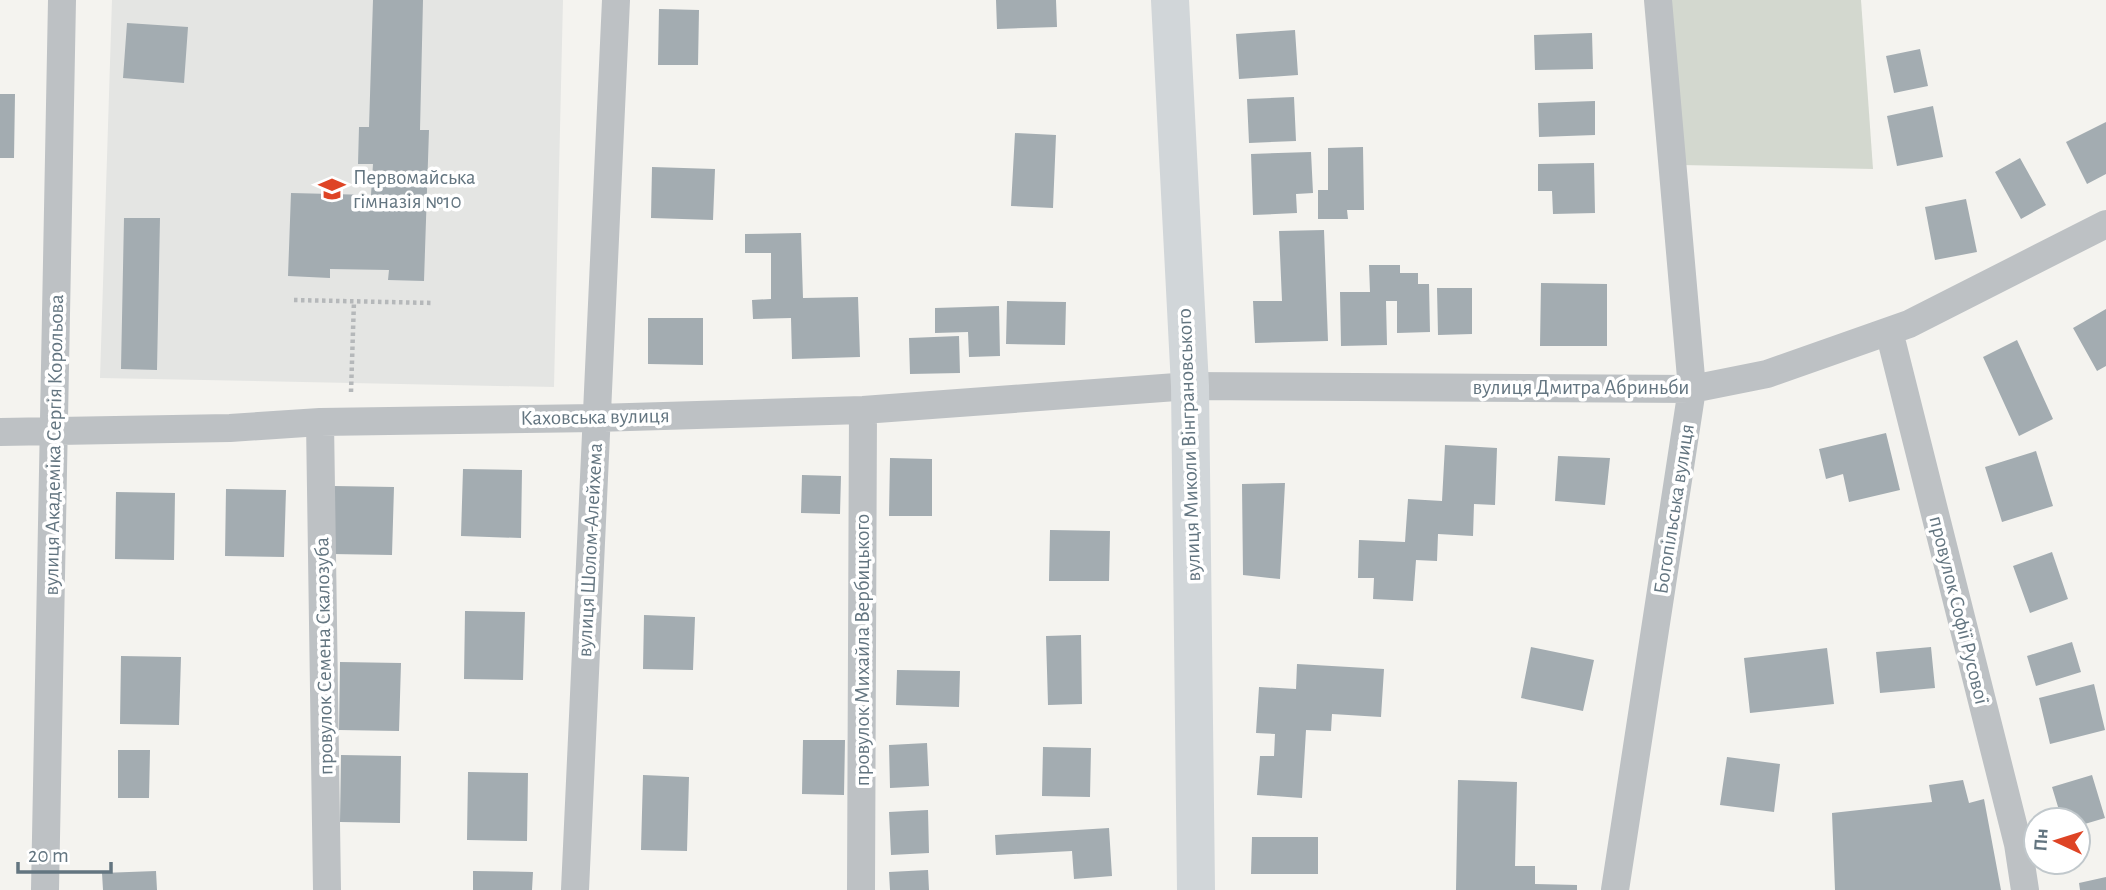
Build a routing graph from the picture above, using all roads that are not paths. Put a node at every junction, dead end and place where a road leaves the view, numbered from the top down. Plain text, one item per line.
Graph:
1 (62, 0) edge
2 (616, 0) edge
3 (1170, 0) edge
4 (1658, 0) edge
5 (2106, 224) edge
6 (1889, 331) junction
7 (1190, 386) junction
8 (1692, 389) junction
9 (863, 411) junction
10 (596, 418) junction
11 (320, 422) junction
12 (54, 431) junction
13 (0, 432) edge
14 (46, 890) edge
15 (327, 890) edge
16 (575, 890) edge
17 (861, 890) edge
18 (1196, 890) edge
19 (1615, 890) edge
20 (2025, 890) edge

1 - 12 street, вулиця Академіка Сергія Корольова
2 - 10 street, вулиця Шолом-Алейхема
3 - 7 main road, вулиця Миколи Вінграновського
4 - 8 street, Богопільська вулиця
5 - 6 street, вулиця Дмитра Абриньби
6 - 8 street, вулиця Дмитра Абриньби
6 - 20 street, провулок Софії Русової
7 - 8 street, вулиця Дмитра Абриньби
7 - 9 street, Каховська вулиця
7 - 18 main road, вулиця Миколи Вінграновського
8 - 19 street, Богопільська вулиця
9 - 10 street, Каховська вулиця
9 - 17 street, провулок Михайла Вербицького
10 - 11 street, Каховська вулиця
10 - 16 street, вулиця Шолом-Алейхема
11 - 12 street, Каховська вулиця
11 - 15 street, провулок Семена Скалозуба
12 - 13 street, Каховська вулиця
12 - 14 street, вулиця Академіка Сергія Корольова

